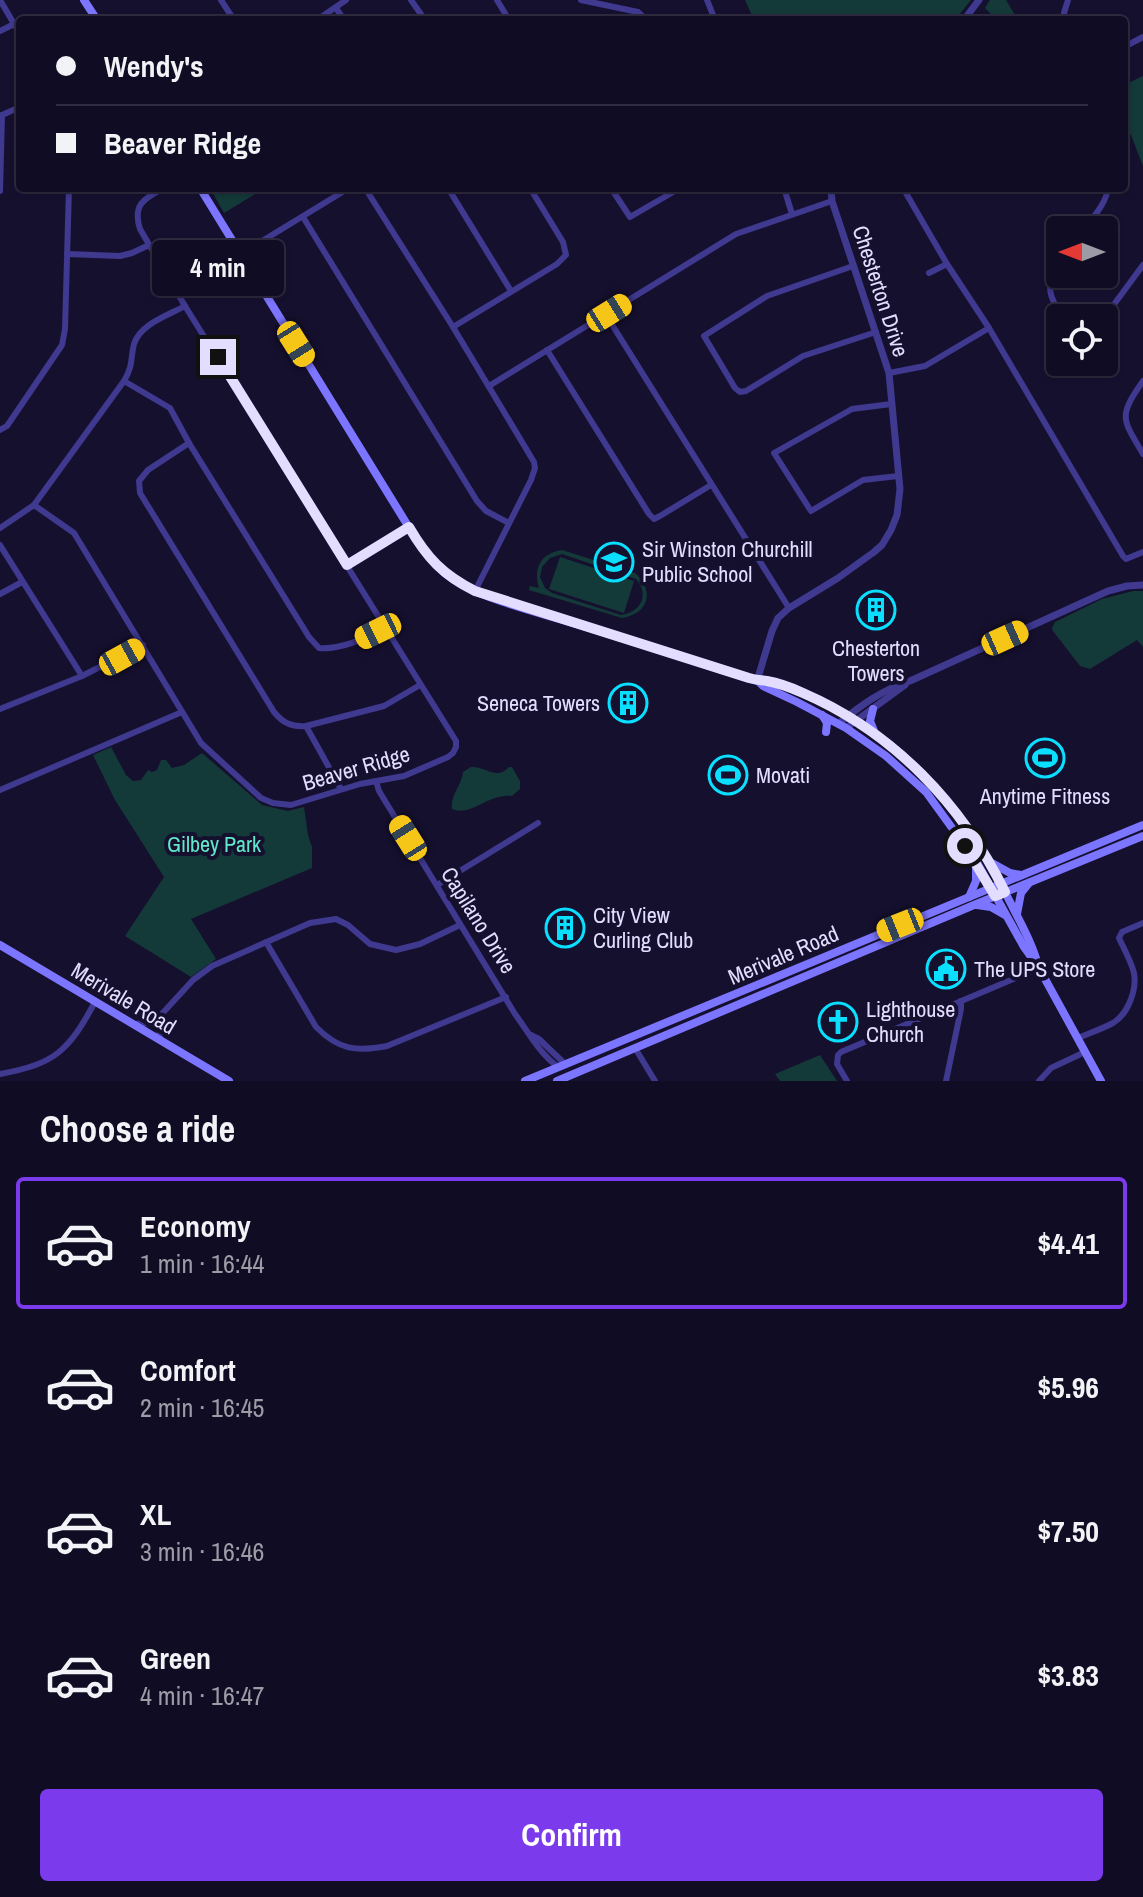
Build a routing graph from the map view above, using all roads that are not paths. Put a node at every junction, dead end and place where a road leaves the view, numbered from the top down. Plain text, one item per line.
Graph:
1 (0, 0) edge
2 (346, 0) edge
3 (581, 0) edge
4 (336, 8) junction
5 (323, 16) edge
6 (341, 16) edge
7 (642, 16) edge
8 (14, 24) junction
9 (16, 27) edge
10 (0, 31) edge
11 (1, 115) edge
12 (0, 191) edge
13 (69, 192) edge
14 (157, 192) edge
15 (202, 192) edge
16 (343, 192) edge
17 (368, 192) edge
18 (450, 192) edge
19 (532, 192) edge
20 (614, 192) edge
21 (673, 192) edge
22 (785, 192) edge
23 (831, 192) edge
24 (905, 192) edge
25 (1107, 192) edge
26 (832, 201) junction
27 (792, 214) junction
28 (1094, 216) edge
29 (303, 217) junction
30 (149, 245) junction
31 (67, 254) junction
32 (241, 254) junction
33 (947, 264) junction
34 (1143, 265) edge
35 (853, 266) junction
36 (929, 273) dead end
37 (511, 291) junction
38 (1114, 304) edge
39 (185, 306) junction
40 (606, 315) junction
41 (453, 327) junction
42 (989, 328) junction
43 (876, 332) junction
44 (547, 350) junction
45 (889, 373) junction
46 (124, 381) junction
47 (1143, 381) edge
48 (489, 386) junction
49 (891, 404) junction
50 (0, 430) edge
51 (189, 443) junction
52 (1143, 454) edge
53 (898, 476) junction
54 (711, 485) junction
55 (34, 505) junction
56 (509, 523) junction
57 (409, 527) junction
58 (0, 528) edge
59 (0, 545) edge
60 (1143, 552) edge
61 (347, 565) junction
62 (22, 582) junction
63 (1143, 585) edge
64 (475, 591) junction
65 (0, 594) edge
66 (789, 608) junction
67 (385, 628) junction
68 (143, 645) junction
69 (82, 676) junction
70 (757, 681) junction
71 (910, 681) junction
72 (420, 685) junction
73 (0, 709) edge
74 (873, 709) junction
75 (182, 712) junction
76 (821, 714) junction
77 (852, 718) junction
78 (306, 726) junction
79 (842, 726) junction
80 (826, 732) dead end
81 (874, 732) junction
82 (376, 781) junction
83 (341, 789) junction
84 (0, 790) edge
85 (538, 823) dead end
86 (1143, 825) edge
87 (1143, 836) edge
88 (976, 861) junction
89 (988, 861) junction
90 (1026, 878) junction
91 (437, 885) junction
92 (1003, 888) junction
93 (993, 892) junction
94 (972, 901) junction
95 (1017, 915) junction
96 (1005, 916) junction
97 (1143, 923) edge
98 (460, 925) junction
99 (266, 942) junction
100 (0, 945) edge
101 (1039, 968) junction
102 (754, 986) junction
103 (506, 997) junction
104 (756, 997) junction
105 (961, 1001) junction
106 (95, 1002) junction
107 (159, 1017) junction
108 (133, 1024) junction
109 (1078, 1038) junction
110 (160, 1040) junction
111 (635, 1048) junction
112 (1085, 1052) junction
113 (562, 1066) junction
114 (0, 1074) edge
115 (574, 1078) edge
116 (229, 1081) edge
117 (525, 1081) edge
118 (557, 1081) edge
119 (655, 1081) edge
120 (847, 1081) edge
121 (946, 1081) edge
122 (1039, 1081) edge
123 (1101, 1081) edge

1 - 8 street
2 - 4 street
3 - 7 street
4 - 5 street
4 - 6 street
8 - 9 street
8 - 10 street
11 - 12 street
13 - 31 street
14 - 30 street, Beaver Ridge
15 - 32 main road
16 - 29 street
17 - 41 street
18 - 37 street
19 - 37 street
20 - 21 street
22 - 27 street
23 - 26 street, Chesterton Drive
24 - 33 street
25 - 28 street
26 - 27 street
26 - 35 street, Chesterton Drive
27 - 40 street
29 - 32 street
29 - 56 street
30 - 31 street
30 - 39 street, Beaver Ridge
31 - 50 street
32 - 57 main road
33 - 36 street
33 - 42 street
34 - 38 street
35 - 43 street, Chesterton Drive
35 - 43 street
37 - 41 street
39 - 46 street
39 - 61 street, Beaver Ridge
40 - 44 street
40 - 54 street
41 - 48 street
42 - 45 street
42 - 60 street
43 - 45 street, Chesterton Drive
44 - 48 street
44 - 54 street
45 - 49 street, Chesterton Drive
46 - 51 street
46 - 55 street
47 - 52 street
48 - 56 street
49 - 53 street, Chesterton Drive
49 - 53 street
51 - 67 street
51 - 78 street
53 - 66 street, Chesterton Drive
54 - 66 street
55 - 58 street
55 - 68 street, Beaver Ridge
56 - 64 street
57 - 61 street
57 - 64 main road
59 - 62 street
61 - 67 street, Beaver Ridge
62 - 65 street
62 - 69 street
63 - 71 street
64 - 70 main road
66 - 70 street, Chesterton Drive
67 - 72 street, Beaver Ridge
68 - 69 street
68 - 75 street, Beaver Ridge
69 - 73 street
70 - 76 main road
70 - 77 main road
71 - 74 street
71 - 77 street
72 - 78 street
72 - 82 street, Beaver Ridge
74 - 77 street
74 - 81 main road
75 - 83 street, Beaver Ridge
75 - 84 street
76 - 79 main road
76 - 80 main road
77 - 79 street
77 - 81 main road
78 - 83 street
79 - 88 main road
81 - 89 main road
82 - 83 street, Beaver Ridge
82 - 91 street, Capilano Drive
85 - 91 street
86 - 90 main road, Merivale Road
87 - 90 main road, Merivale Road
88 - 93 main road
88 - 94 main road
89 - 90 main road
89 - 92 main road
90 - 92 main road, Merivale Road
90 - 95 main road
91 - 98 street, Capilano Drive
92 - 93 main road, Merivale Road
92 - 95 main road
93 - 94 main road, Merivale Road
93 - 96 main road
94 - 96 main road
94 - 102 main road, Merivale Road
94 - 104 main road, Merivale Road
95 - 101 main road
96 - 101 main road
97 - 109 street
98 - 99 street
98 - 103 street, Capilano Drive
99 - 103 street
99 - 107 street
100 - 106 main road, Merivale Road
101 - 105 street
101 - 109 main road
102 - 104 main road
102 - 113 main road, Merivale Road
103 - 113 street, Capilano Drive
104 - 111 main road, Merivale Road
105 - 120 street
105 - 121 street
106 - 108 main road, Merivale Road
106 - 114 street
107 - 108 street
107 - 110 street
108 - 110 main road, Merivale Road
109 - 112 main road
110 - 116 main road, Merivale Road
111 - 115 main road, Merivale Road
111 - 119 street
112 - 122 street
112 - 123 main road
113 - 115 street, Capilano Drive
113 - 117 main road, Merivale Road
115 - 118 main road, Merivale Road

